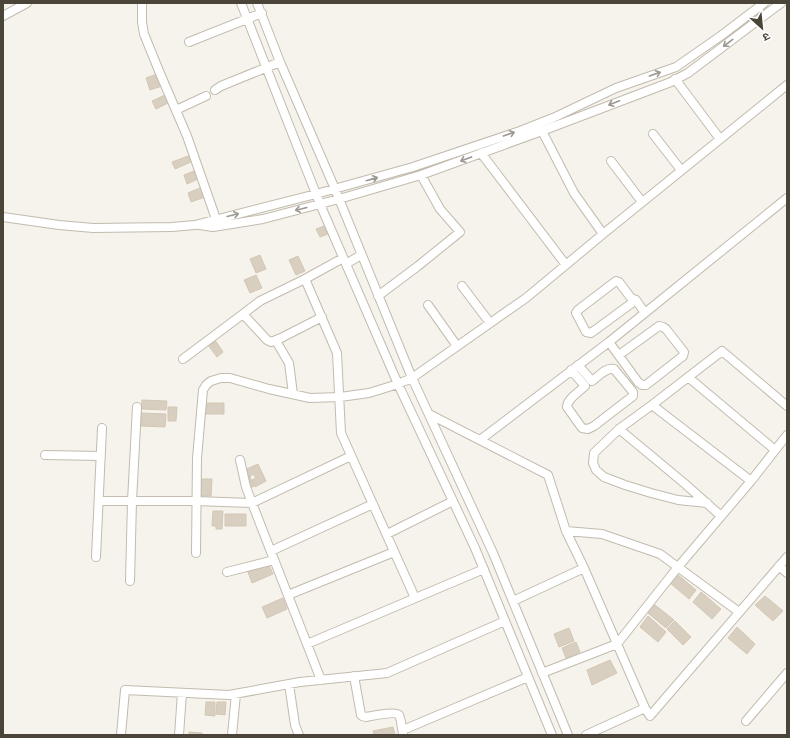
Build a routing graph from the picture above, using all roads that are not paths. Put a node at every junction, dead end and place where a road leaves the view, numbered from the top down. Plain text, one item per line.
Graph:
1 (27, 3) edge
2 (142, 3) edge
3 (241, 3) edge
4 (258, 3) edge
5 (764, 3) edge
6 (782, 3) edge
7 (262, 13) junction
8 (3, 16) edge
9 (247, 19) junction
10 (189, 42) dead end
11 (280, 62) junction
12 (266, 68) junction
13 (675, 79) junction
14 (787, 85) edge
15 (215, 90) dead end
16 (206, 96) dead end
17 (176, 110) junction
18 (542, 130) junction
19 (653, 134) dead end
20 (720, 139) junction
21 (481, 154) junction
22 (611, 161) dead end
23 (681, 170) junction
24 (420, 175) junction
25 (334, 189) junction
26 (316, 194) junction
27 (787, 198) edge
28 (339, 200) junction
29 (642, 202) junction
30 (320, 204) junction
31 (3, 217) edge
32 (216, 222) junction
33 (603, 234) junction
34 (362, 255) junction
35 (344, 261) junction
36 (566, 265) junction
37 (305, 279) junction
38 (462, 286) dead end
39 (378, 296) junction
40 (636, 300) junction
41 (428, 305) dead end
42 (645, 313) junction
43 (243, 314) junction
44 (322, 317) junction
45 (490, 324) junction
46 (276, 341) junction
47 (609, 342) junction
48 (457, 346) junction
49 (619, 355) junction
50 (183, 359) dead end
51 (578, 365) junction
52 (571, 370) junction
53 (688, 377) junction
54 (412, 378) junction
55 (592, 381) junction
56 (398, 384) junction
57 (585, 386) junction
58 (293, 394) junction
59 (340, 397) junction
60 (652, 404) junction
61 (787, 406) edge
62 (137, 407) dead end
63 (428, 414) junction
64 (102, 428) dead end
65 (619, 429) junction
66 (787, 435) edge
67 (480, 440) junction
68 (775, 450) junction
69 (45, 455) dead end
70 (101, 456) junction
71 (351, 456) junction
72 (240, 460) dead end
73 (751, 481) junction
74 (99, 501) junction
75 (132, 501) junction
76 (196, 501) junction
77 (453, 502) junction
78 (252, 503) junction
79 (707, 503) junction
80 (373, 504) junction
81 (721, 516) junction
82 (566, 531) junction
83 (387, 534) junction
84 (271, 551) junction
85 (394, 552) junction
86 (196, 553) dead end
87 (96, 557) dead end
88 (787, 557) edge
89 (274, 560) junction
90 (779, 566) junction
91 (678, 567) junction
92 (584, 568) junction
93 (484, 569) junction
94 (227, 572) dead end
95 (787, 573) edge
96 (130, 581) dead end
97 (288, 595) junction
98 (415, 598) junction
99 (513, 601) junction
100 (739, 612) junction
101 (505, 621) junction
102 (307, 644) junction
103 (617, 644) junction
104 (787, 673) edge
105 (542, 674) junction
106 (354, 676) junction
107 (528, 677) junction
108 (321, 680) junction
109 (289, 684) junction
110 (182, 693) junction
111 (236, 694) junction
112 (645, 708) junction
113 (746, 721) dead end
114 (403, 733) edge
115 (121, 735) edge
116 (179, 735) edge
117 (232, 735) edge
118 (299, 735) edge
119 (552, 735) edge
120 (568, 735) edge
121 (586, 735) edge

1 - 8 street
2 - 17 street
3 - 9 street
4 - 7 street
25 -> 5 street
6 -> 13 street
7 - 9 street
7 - 11 street
9 - 10 street
9 - 12 street
11 - 12 street
11 - 25 street
12 - 15 street
12 - 26 street
13 -> 18 street
13 - 20 street
14 - 20 street
16 - 17 street
17 - 32 street
18 - 21 street
18 - 33 street
19 - 23 street
20 - 23 street
21 -> 24 street
21 - 36 street
22 - 29 street
23 - 29 street
24 - 28 street
24 - 39 street
25 - 26 street
25 - 28 street
26 - 30 street
32 -> 26 street
27 - 42 street
28 - 30 street
28 - 34 street
29 - 33 street
30 -> 32 street
30 - 35 street
31 - 32 street
33 - 36 street
34 - 35 street
34 - 39 street
35 - 37 street
35 - 56 street
36 - 45 street
37 - 43 street
37 - 44 street
38 - 45 street
39 - 54 street
40 - 40 street
40 - 42 street
41 - 48 street
42 - 47 street
43 - 46 street
43 - 50 street
44 - 46 street
44 - 59 street
45 - 48 street
46 - 58 street
47 - 49 street
47 - 51 street
48 - 54 street
49 - 49 street
51 - 52 street
51 - 55 street
52 - 57 street
52 - 67 street
53 - 60 street
53 - 61 street
53 - 68 street
54 - 56 street
54 - 63 street
55 - 57 street
55 - 57 street
56 - 59 street
56 - 77 street
58 - 59 street
58 - 76 street
59 - 71 street
60 - 65 street
60 - 73 street
62 - 75 street
63 - 67 street
63 - 99 street
64 - 70 street
65 - 79 street
65 - 79 street
66 - 68 street
67 - 82 street
68 - 73 street
69 - 70 street
70 - 74 street
71 - 78 street
71 - 80 street
72 - 78 street
73 - 81 street
74 - 75 street
74 - 87 street
75 - 76 street
75 - 96 street
76 - 78 street
76 - 86 street
77 - 83 street
77 - 93 street
78 - 84 street
79 - 81 street
80 - 83 street
80 - 84 street
81 - 91 street
82 - 91 street
82 - 92 street
83 - 85 street
84 - 89 street
85 - 97 street
85 - 98 street
88 - 90 street
89 - 94 street
89 - 97 street
90 - 95 street
90 - 100 street
91 - 100 street
91 - 103 street
92 - 99 street
92 - 103 street
93 - 98 street
93 - 101 street
97 - 102 street
98 - 102 street
99 - 105 street
100 - 112 street
101 - 106 street
101 - 107 street
102 - 108 street
103 - 105 street
103 - 112 street
104 - 113 street
105 - 120 street
106 - 108 street
106 - 114 street
107 - 114 street
107 - 119 street
108 - 109 street
109 - 111 street
109 - 118 street
110 - 111 street
110 - 115 street
110 - 116 street
111 - 117 street
112 - 121 street

